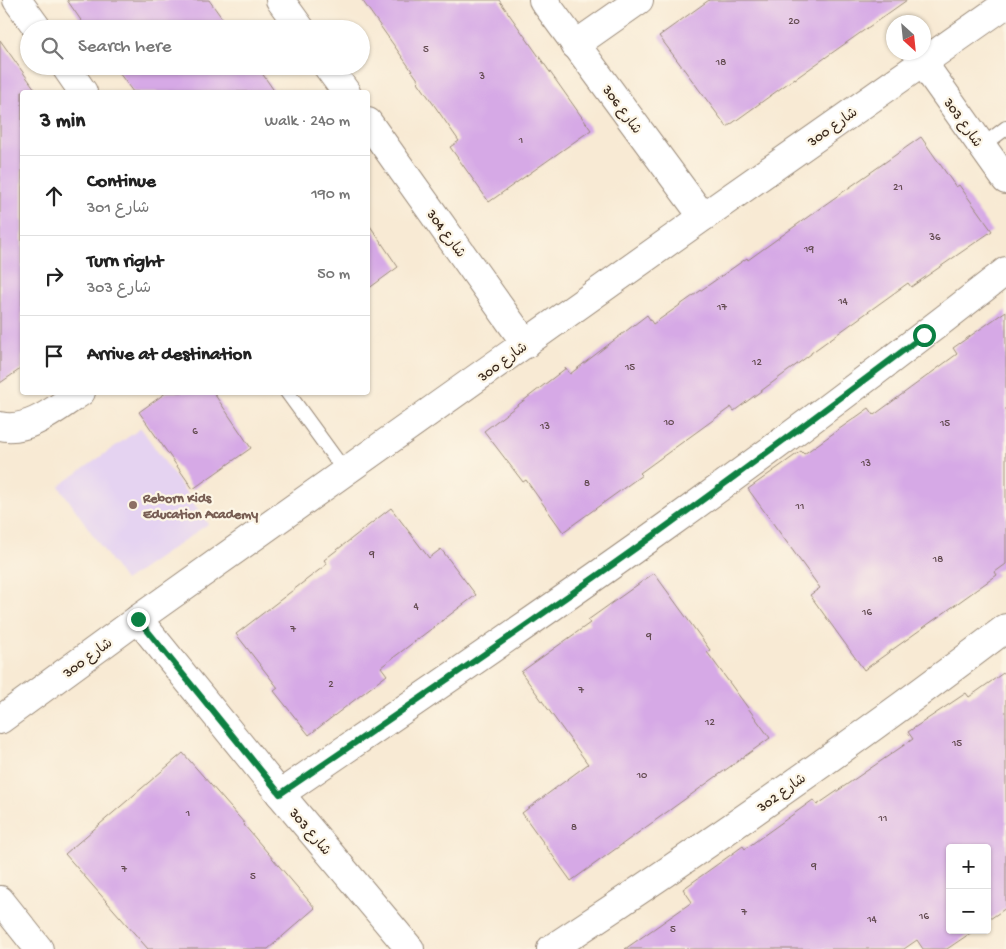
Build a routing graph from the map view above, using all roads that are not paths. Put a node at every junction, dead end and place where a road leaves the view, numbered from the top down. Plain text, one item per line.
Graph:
1 (17, 0) edge
2 (280, 0) edge
3 (543, 0) edge
4 (639, 0) edge
5 (1006, 4) edge
6 (31, 20) edge
7 (294, 20) edge
8 (575, 45) junction
9 (923, 63) junction
10 (72, 75) edge
11 (334, 75) edge
12 (83, 90) edge
13 (345, 90) edge
14 (370, 125) edge
15 (1006, 128) edge
16 (982, 146) junction
17 (1006, 180) edge
18 (703, 218) junction
19 (1006, 271) edge
20 (526, 344) junction
21 (76, 395) edge
22 (289, 395) edge
23 (0, 426) edge
24 (346, 473) junction
25 (138, 619) junction
26 (1006, 628) edge
27 (0, 720) edge
28 (280, 794) junction
29 (0, 900) edge
30 (39, 949) edge
31 (410, 949) edge
32 (551, 949) edge

1 - 6 street
2 - 7 street
3 - 8 street, شارع 306
4 - 8 street
5 - 9 street, شارع 300
8 - 18 street, شارع 306
9 - 16 street, شارع 303
9 - 18 street, شارع 300
10 - 12 street
11 - 13 street
14 - 20 street, شارع 304
15 - 16 lane
16 - 17 street, شارع 303
18 - 20 street, شارع 300
19 - 28 street
20 - 24 street, شارع 300
21 - 23 street
22 - 24 lane
24 - 25 street, شارع 300
25 - 27 street, شارع 300
25 - 28 street, شارع 303
26 - 32 street, شارع 302
28 - 31 street, شارع 303
29 - 30 street

